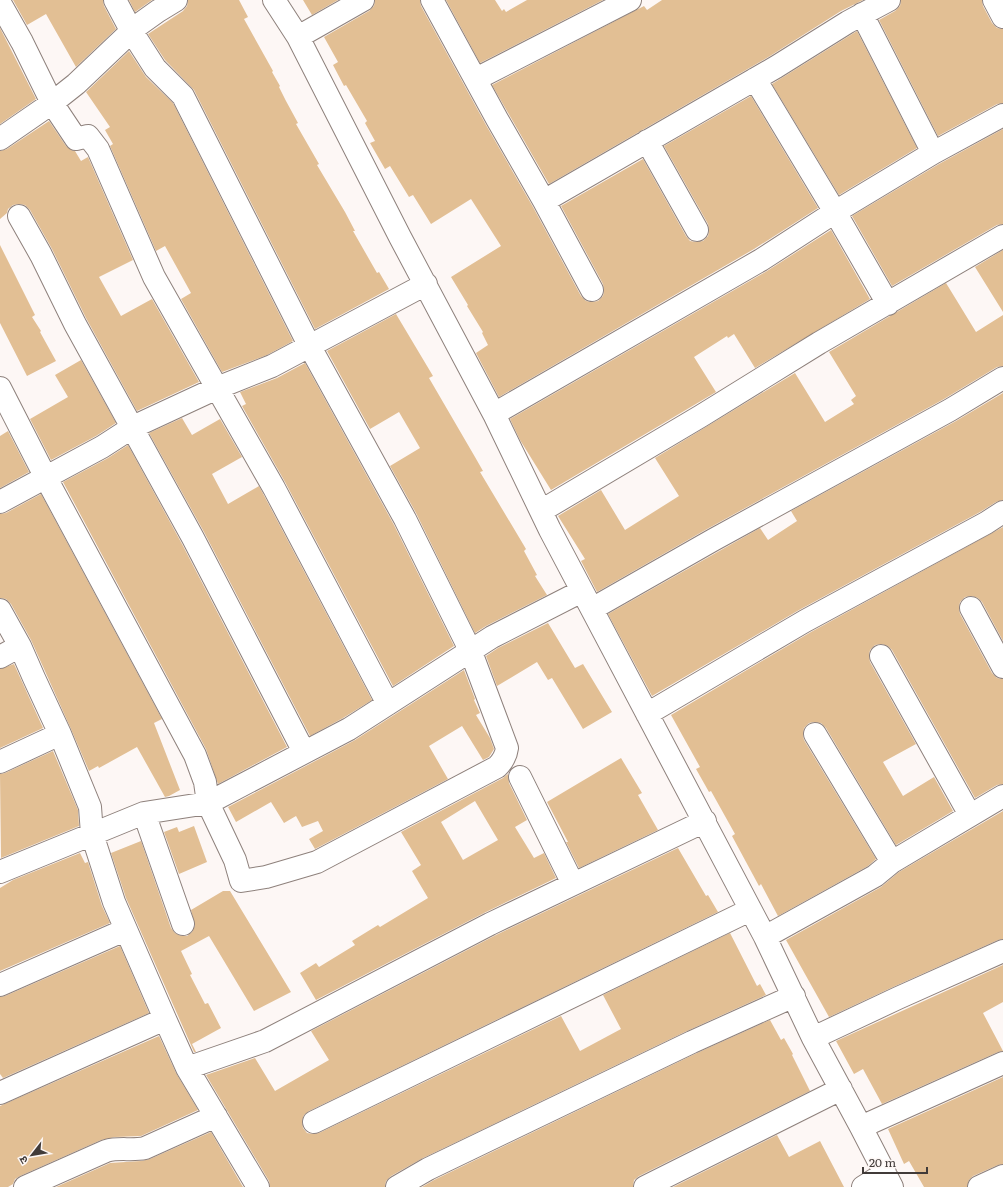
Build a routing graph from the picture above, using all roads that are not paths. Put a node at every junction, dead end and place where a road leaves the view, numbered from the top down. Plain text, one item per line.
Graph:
1 (115, 0) edge
2 (176, 0) edge
3 (274, 0) edge
4 (363, 0) edge
5 (432, 0) edge
6 (630, 0) edge
7 (889, 0) edge
8 (994, 0) edge
9 (0, 3) edge
10 (862, 14) junction
11 (1003, 17) edge
12 (132, 32) junction
13 (298, 37) junction
14 (476, 79) junction
15 (755, 79) junction
16 (52, 103) junction
17 (1003, 115) edge
18 (0, 139) edge
19 (647, 141) junction
20 (934, 153) junction
21 (544, 201) junction
22 (835, 212) junction
23 (19, 216) dead end
24 (697, 230) dead end
25 (1003, 236) edge
26 (426, 284) junction
27 (592, 290) dead end
28 (888, 304) junction
29 (309, 345) junction
30 (1003, 378) edge
31 (0, 388) edge
32 (217, 388) junction
33 (494, 414) junction
34 (133, 428) junction
35 (46, 478) junction
36 (0, 502) edge
37 (541, 511) junction
38 (1003, 512) edge
39 (587, 600) junction
40 (971, 608) dead end
41 (0, 610) edge
42 (20, 646) junction
43 (470, 652) junction
44 (880, 656) dead end
45 (0, 657) edge
46 (1003, 667) edge
47 (388, 704) junction
48 (647, 714) junction
49 (60, 734) junction
50 (815, 734) dead end
51 (304, 752) junction
52 (0, 762) edge
53 (520, 777) dead end
54 (1003, 796) edge
55 (208, 803) junction
56 (144, 813) junction
57 (970, 815) junction
58 (704, 821) junction
59 (92, 834) junction
60 (892, 862) junction
61 (0, 872) edge
62 (573, 884) junction
63 (750, 910) junction
64 (183, 924) dead end
65 (125, 930) junction
66 (765, 937) junction
67 (1003, 951) edge
68 (0, 985) edge
69 (794, 996) junction
70 (165, 1019) junction
71 (813, 1038) junction
72 (1003, 1063) edge
73 (187, 1068) junction
74 (841, 1089) junction
75 (0, 1093) edge
76 (216, 1116) junction
77 (314, 1122) dead end
78 (861, 1127) junction
79 (1003, 1176) edge
80 (889, 1180) edge
81 (25, 1187) edge
82 (258, 1187) edge
83 (397, 1187) edge
84 (646, 1187) edge
85 (863, 1187) edge
86 (979, 1187) edge

1 - 12 street
2 - 12 street
3 - 13 street
4 - 13 street
5 - 14 street
6 - 14 street
7 - 10 street
8 - 11 street
9 - 16 street
10 - 15 street
10 - 20 street
12 - 16 street
12 - 29 street
13 - 26 street
14 - 21 street
15 - 19 street
15 - 22 street
16 - 18 street
16 - 32 street
17 - 20 street
19 - 21 street
19 - 24 street
20 - 22 street
21 - 27 street
22 - 28 street
22 - 33 street
23 - 34 street
25 - 28 street
26 - 29 street
26 - 33 street
28 - 37 street
29 - 32 street
29 - 43 street
30 - 39 street
31 - 35 street
32 - 34 street
32 - 47 street
33 - 37 street
34 - 35 street
34 - 51 street
35 - 36 street
35 - 55 street
37 - 39 street
38 - 48 street
39 - 43 street
39 - 48 street
40 - 46 street
41 - 42 street
42 - 45 street
42 - 49 street
43 - 47 street
43 - 55 street
44 - 57 street
47 - 51 street
48 - 58 street
49 - 52 street
49 - 59 street
50 - 60 street
51 - 55 street
53 - 62 street
54 - 57 street
55 - 56 street
56 - 59 street
56 - 64 street
57 - 60 street
58 - 62 street
58 - 63 street
59 - 61 street
59 - 65 street
60 - 66 street
62 - 73 street
63 - 66 street
63 - 77 street
65 - 68 street
65 - 70 street
66 - 69 street
67 - 71 street
69 - 71 street
69 - 83 street
70 - 73 street
70 - 75 street
71 - 74 street
72 - 78 street
73 - 76 street
74 - 78 street
74 - 84 street
76 - 81 street
76 - 82 street
78 - 80 street
79 - 86 street
80 - 85 street

